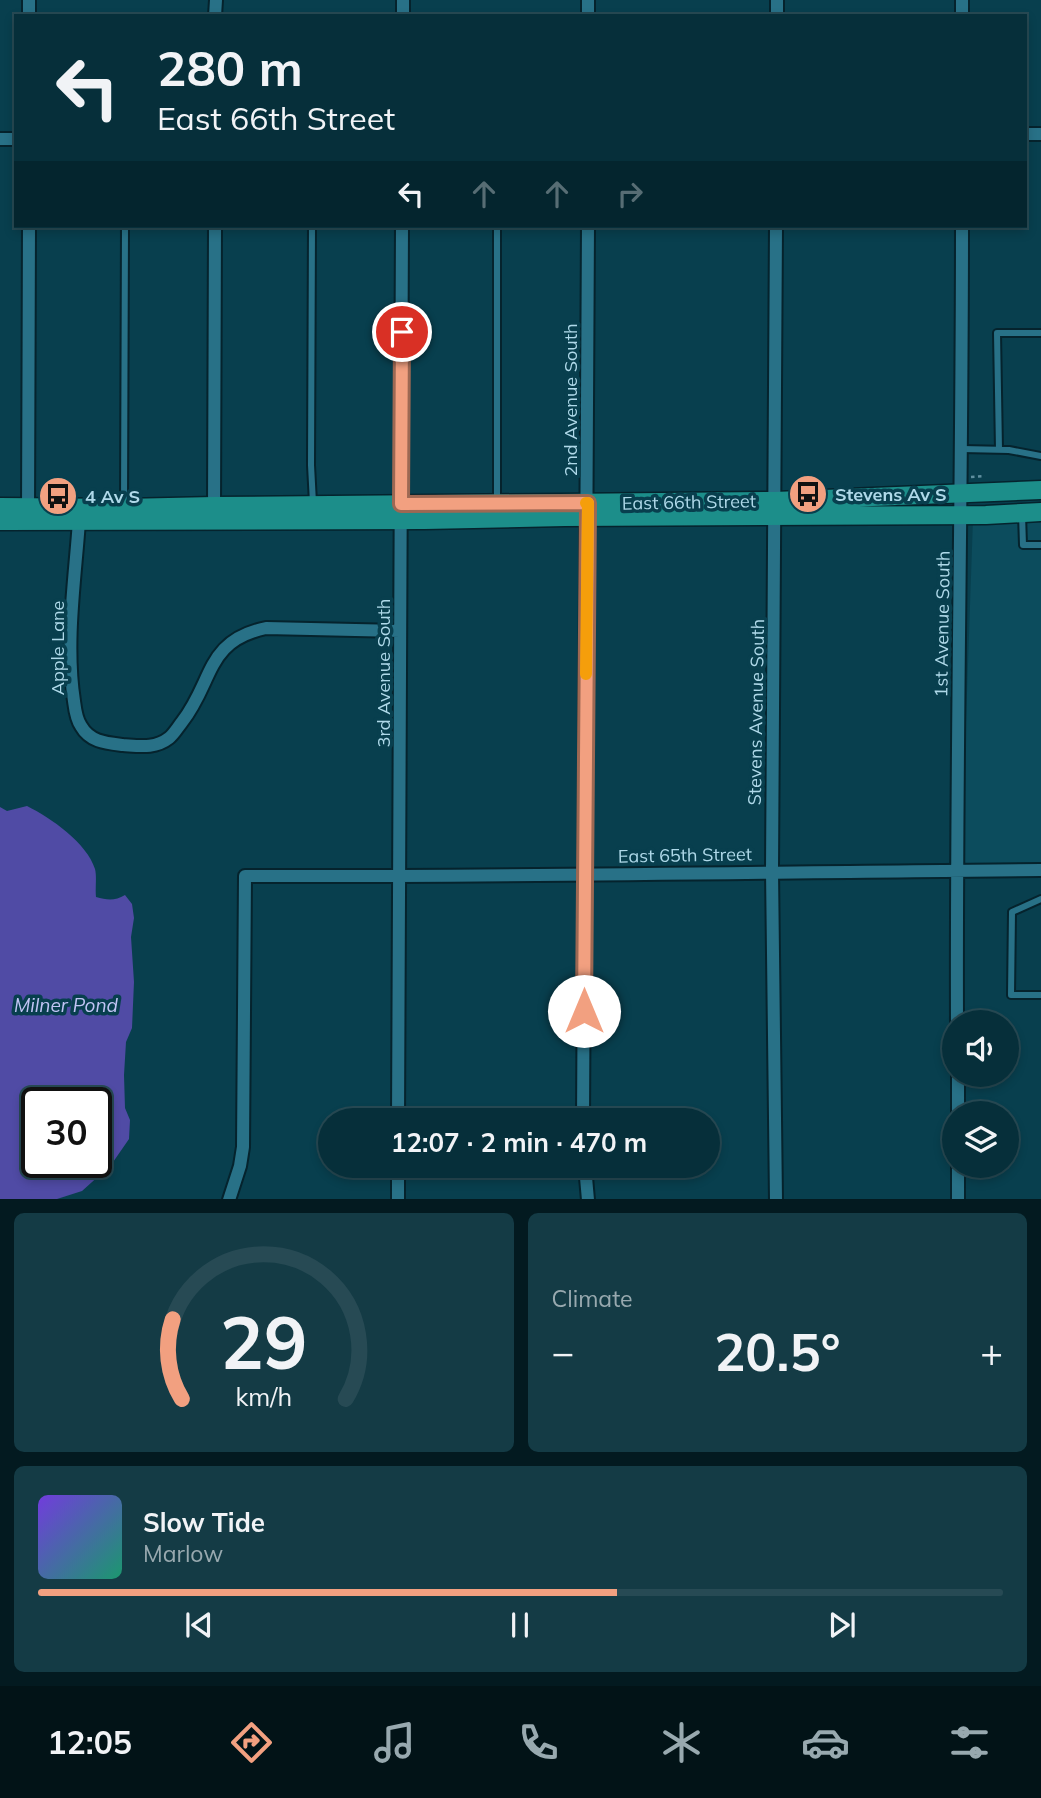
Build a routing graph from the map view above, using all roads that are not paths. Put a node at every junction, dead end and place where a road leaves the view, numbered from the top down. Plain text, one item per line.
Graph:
1 (29, 228) edge
2 (125, 228) edge
3 (215, 228) edge
4 (312, 228) edge
5 (402, 228) edge
6 (497, 228) edge
7 (588, 228) edge
8 (776, 228) edge
9 (962, 228) edge
10 (1041, 333) edge
11 (962, 449) junction
12 (999, 450) junction
13 (1041, 456) edge
14 (1041, 491) edge
15 (960, 493) junction
16 (313, 505) junction
17 (0, 507) edge
18 (124, 508) junction
19 (775, 509) junction
20 (587, 510) junction
21 (497, 511) junction
22 (401, 512) junction
23 (1022, 512) junction
24 (1041, 512) edge
25 (214, 513) junction
26 (28, 514) junction
27 (960, 515) junction
28 (0, 521) edge
29 (79, 521) junction
30 (1041, 545) edge
31 (400, 631) junction
32 (1041, 870) edge
33 (957, 871) junction
34 (772, 872) junction
35 (585, 874) junction
36 (399, 876) junction
37 (1041, 899) edge
38 (1041, 995) edge
39 (957, 1010) edge
40 (398, 1108) edge
41 (583, 1108) edge
42 (398, 1178) edge
43 (586, 1178) edge
44 (958, 1178) edge
45 (229, 1199) edge
46 (398, 1199) edge
47 (589, 1199) edge
48 (776, 1199) edge
49 (958, 1199) edge

1 - 26 street
2 - 18 lane
3 - 25 street
4 - 16 lane
5 - 22 street, 3rd Avenue South
6 - 21 lane
7 - 20 street, 2nd Avenue South
8 - 19 street, Stevens Avenue South
9 - 11 street, 1st Avenue South
10 - 12 lane
11 - 12 lane
11 - 15 street, 1st Avenue South
12 - 13 lane
14 - 15 main road, East 66th Street
15 - 19 main road, East 66th Street
15 - 27 street, 1st Avenue South
16 - 22 main road, East 66th Street
16 - 25 main road, East 66th Street
17 - 26 main road, East 66th Street
18 - 25 main road, East 66th Street
18 - 26 main road, East 66th Street
19 - 20 main road, East 66th Street
19 - 27 main road, East 66th Street
19 - 34 street, Stevens Avenue South
20 - 21 main road, East 66th Street
20 - 35 street, 2nd Avenue South
21 - 22 main road, East 66th Street
22 - 25 main road, East 66th Street
22 - 31 street, 3rd Avenue South
23 - 24 main road, East 66th Street
23 - 27 main road, East 66th Street
23 - 30 lane
25 - 29 main road, East 66th Street
26 - 28 main road, East 66th Street
26 - 29 main road, East 66th Street
27 - 33 street, 1st Avenue South
29 - 31 street, Apple Lane
31 - 36 street, 3rd Avenue South
32 - 33 street, East 65th Street
33 - 34 street, East 65th Street
33 - 39 street, 1st Avenue South
34 - 35 street, East 65th Street
34 - 48 street, Stevens Avenue South
35 - 36 street, East 65th Street
35 - 41 street, 2nd Avenue South
36 - 40 street, 3rd Avenue South
36 - 45 street, East 65th Street
37 - 38 lane
42 - 46 street
43 - 47 street
44 - 49 street

